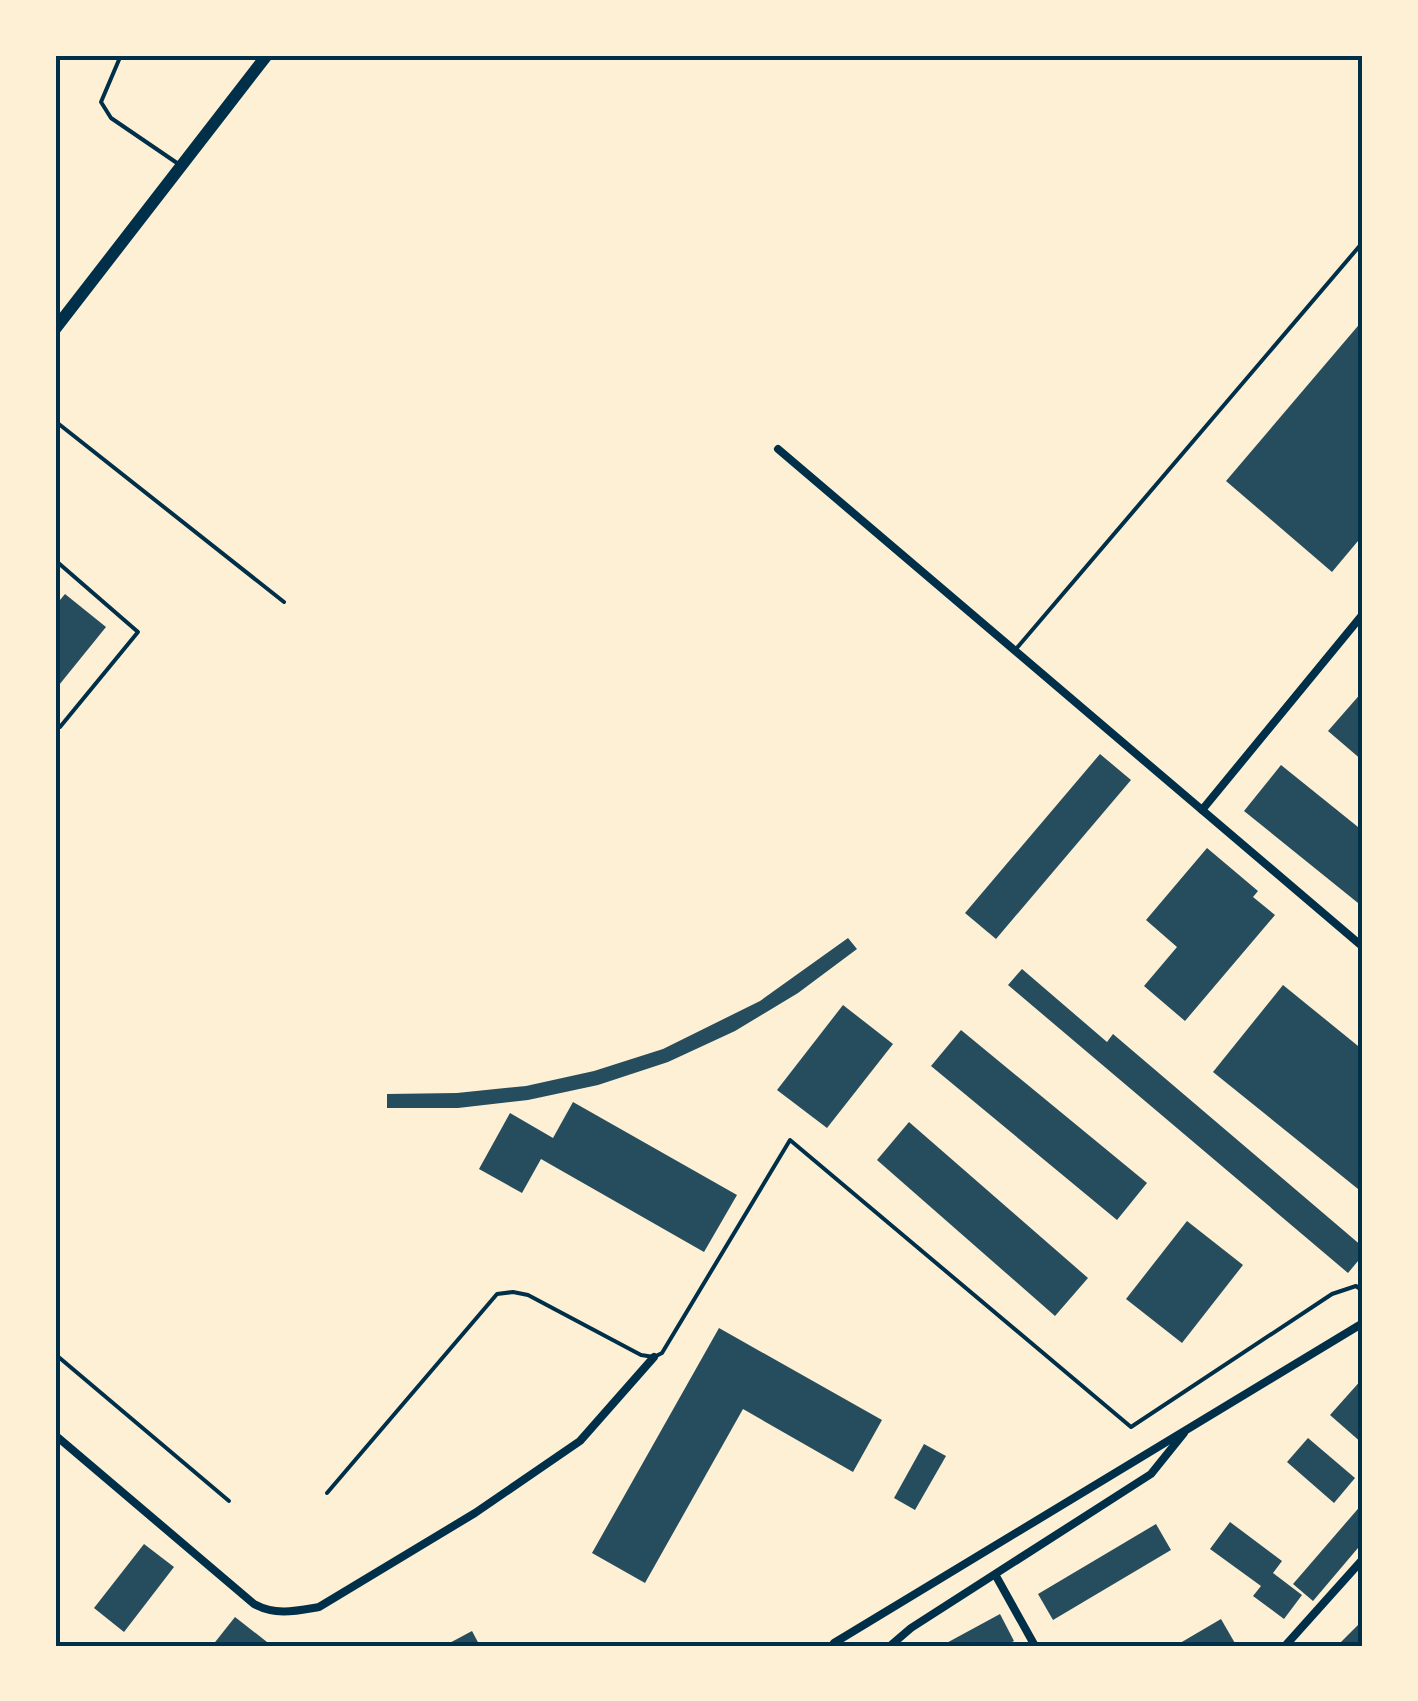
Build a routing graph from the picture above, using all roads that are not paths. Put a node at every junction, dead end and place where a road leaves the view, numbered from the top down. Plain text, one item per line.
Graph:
1 (122, 55) edge
2 (267, 55) edge
3 (181, 166) junction
4 (1363, 242) edge
5 (55, 329) edge
6 (55, 421) edge
7 (778, 449) dead end
8 (55, 560) edge
9 (284, 602) dead end
10 (1363, 614) edge
11 (1015, 651) junction
12 (55, 728) edge
13 (1202, 810) junction
14 (1363, 947) edge
15 (1363, 1291) edge
16 (1363, 1323) edge
17 (55, 1354) edge
18 (654, 1357) junction
19 (1189, 1428) junction
20 (55, 1435) edge
21 (327, 1492) dead end
22 (229, 1501) dead end
23 (1363, 1559) edge
24 (996, 1576) junction
25 (834, 1644) dead end
26 (890, 1646) edge
27 (1035, 1646) edge
28 (1285, 1646) edge

1 - 3 lane
2 - 3 highway
3 - 5 highway
4 - 11 lane
6 - 9 lane
7 - 11 street
8 - 12 lane
10 - 13 street
11 - 13 street
13 - 14 street
15 - 18 lane
16 - 19 street
17 - 22 lane
18 - 20 street
18 - 21 lane
19 - 24 street
19 - 25 street
23 - 28 street
24 - 26 street
24 - 27 street

